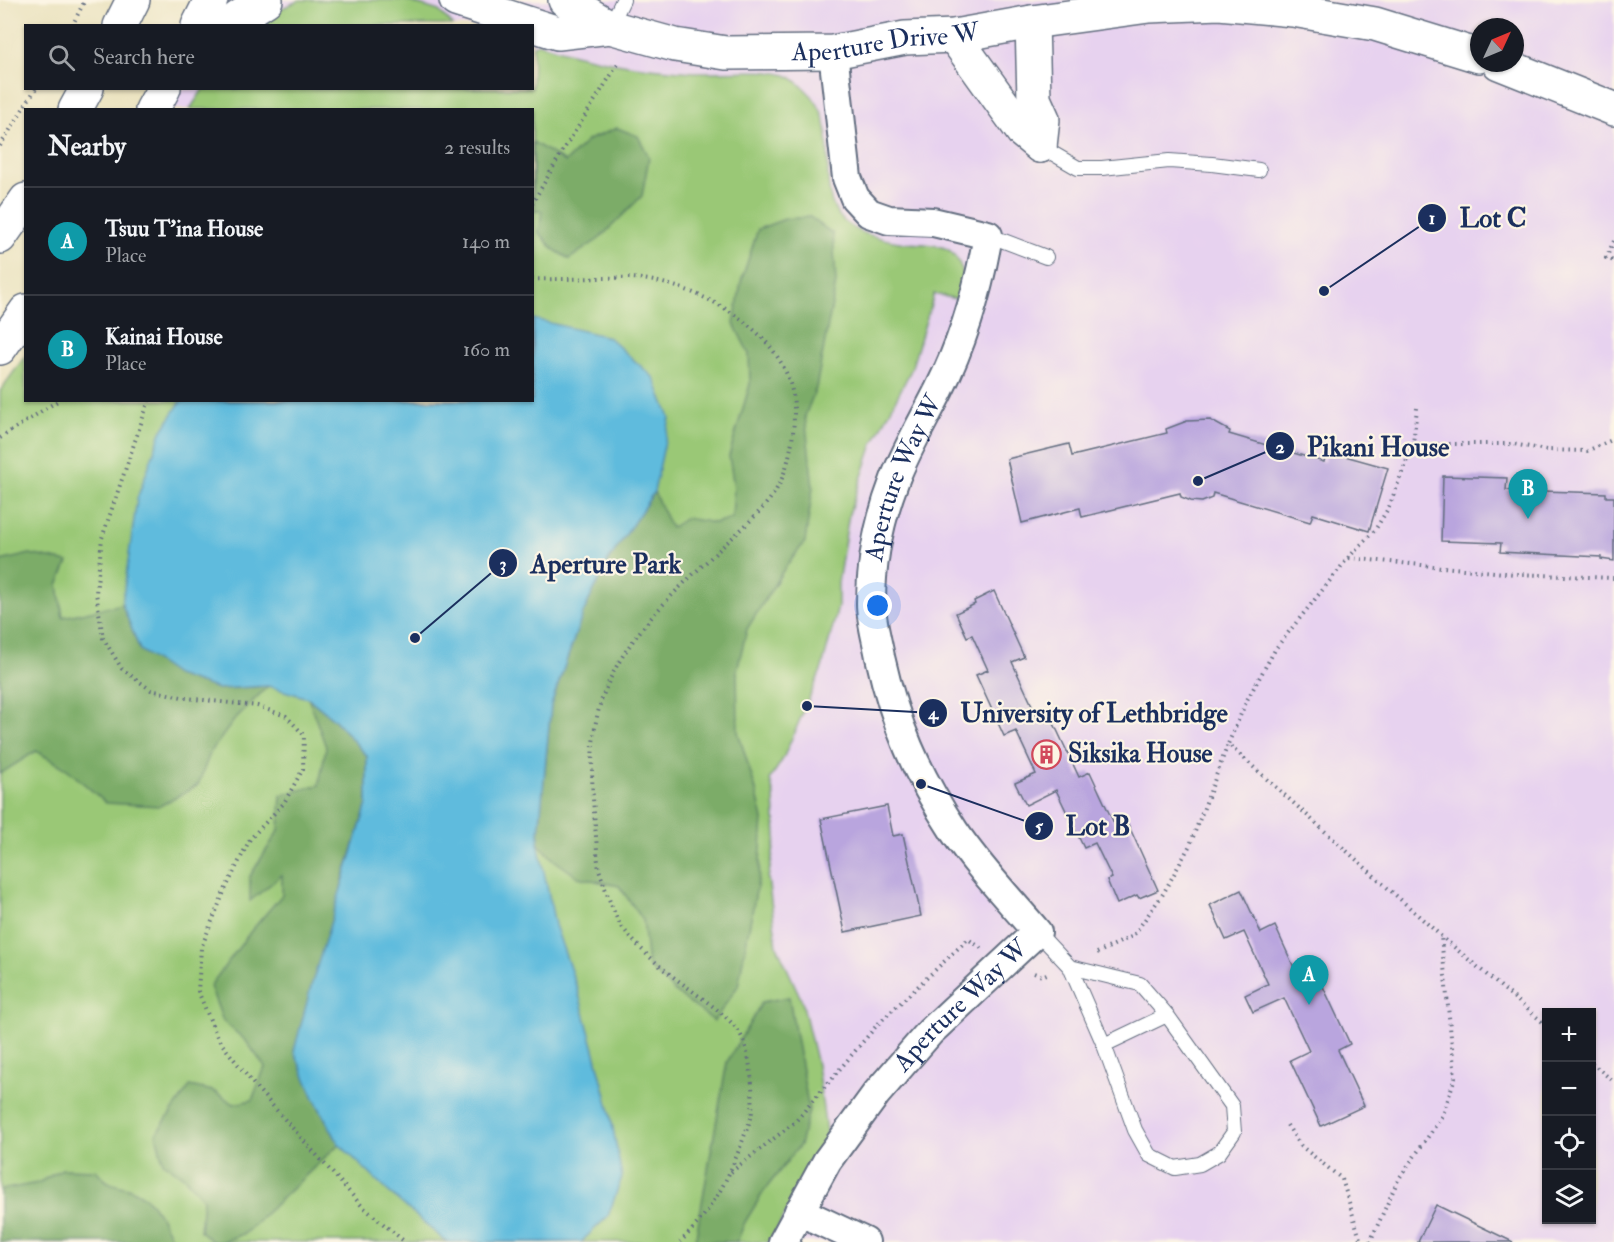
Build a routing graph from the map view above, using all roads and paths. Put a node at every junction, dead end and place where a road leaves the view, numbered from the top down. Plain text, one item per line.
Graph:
1 (85, 0) edge
2 (133, 0) edge
3 (211, 0) edge
4 (266, 0) edge
5 (456, 0) edge
6 (565, 0) edge
7 (616, 14) edge
8 (1032, 22) junction
9 (73, 24) edge
10 (121, 24) edge
11 (199, 24) edge
12 (231, 24) edge
13 (530, 24) edge
14 (534, 25) edge
15 (954, 36) junction
16 (833, 52) junction
17 (1470, 53) edge
18 (1522, 72) edge
19 (35, 90) edge
20 (86, 90) edge
21 (163, 90) edge
22 (76, 108) edge
23 (153, 108) edge
24 (1614, 109) edge
25 (0, 146) edge
26 (1041, 146) junction
27 (1258, 170) dead end
28 (534, 201) edge
29 (24, 203) edge
30 (988, 235) junction
31 (0, 237) edge
32 (1614, 241) edge
33 (1046, 257) dead end
34 (1614, 261) edge
35 (534, 279) edge
36 (24, 314) edge
37 (0, 348) edge
38 (56, 402) edge
39 (148, 402) edge
40 (1418, 408) dead end
41 (0, 438) edge
42 (1614, 440) edge
43 (1413, 444) junction
44 (1348, 558) junction
45 (1614, 578) edge
46 (1228, 744) junction
47 (1037, 932) junction
48 (1441, 936) junction
49 (1070, 966) junction
50 (1167, 1015) junction
51 (1542, 1022) edge
52 (1104, 1045) junction
53 (1596, 1066) edge
54 (1614, 1082) edge
55 (1287, 1125) dead end
56 (799, 1211) junction
57 (405, 1242) edge
58 (680, 1242) edge
59 (783, 1242) edge
60 (865, 1242) edge
61 (1361, 1242) edge
62 (1370, 1242) edge

1 - 9 path
2 - 10 street
3 - 11 street
4 - 12 street
5 - 13 street, Aperture Drive W
6 - 7 street, Aperture Drive W
7 - 14 street, Aperture Drive W
7 - 16 street, Aperture Drive W
7 - 28 path
8 - 15 street, Aperture Drive W
8 - 17 street, Aperture Drive W
8 - 26 street
15 - 16 street, Aperture Drive W
15 - 26 street
16 - 30 street
18 - 24 street
19 - 25 path
20 - 22 street
21 - 23 street
26 - 27 lane
29 - 31 street
30 - 33 lane
30 - 47 street, Aperture Way W
32 - 34 path
35 - 58 path
36 - 37 street
38 - 41 path
39 - 57 path
40 - 43 path
42 - 43 path
43 - 44 path
44 - 45 path
44 - 46 path
46 - 48 path
46 - 49 path
47 - 49 lane
47 - 56 street, Aperture Way W
48 - 51 path
48 - 62 path
49 - 50 lane
49 - 52 lane
50 - 52 lane
50 - 52 lane
53 - 54 path
55 - 61 path
56 - 59 street, Aperture Way W
56 - 60 street

